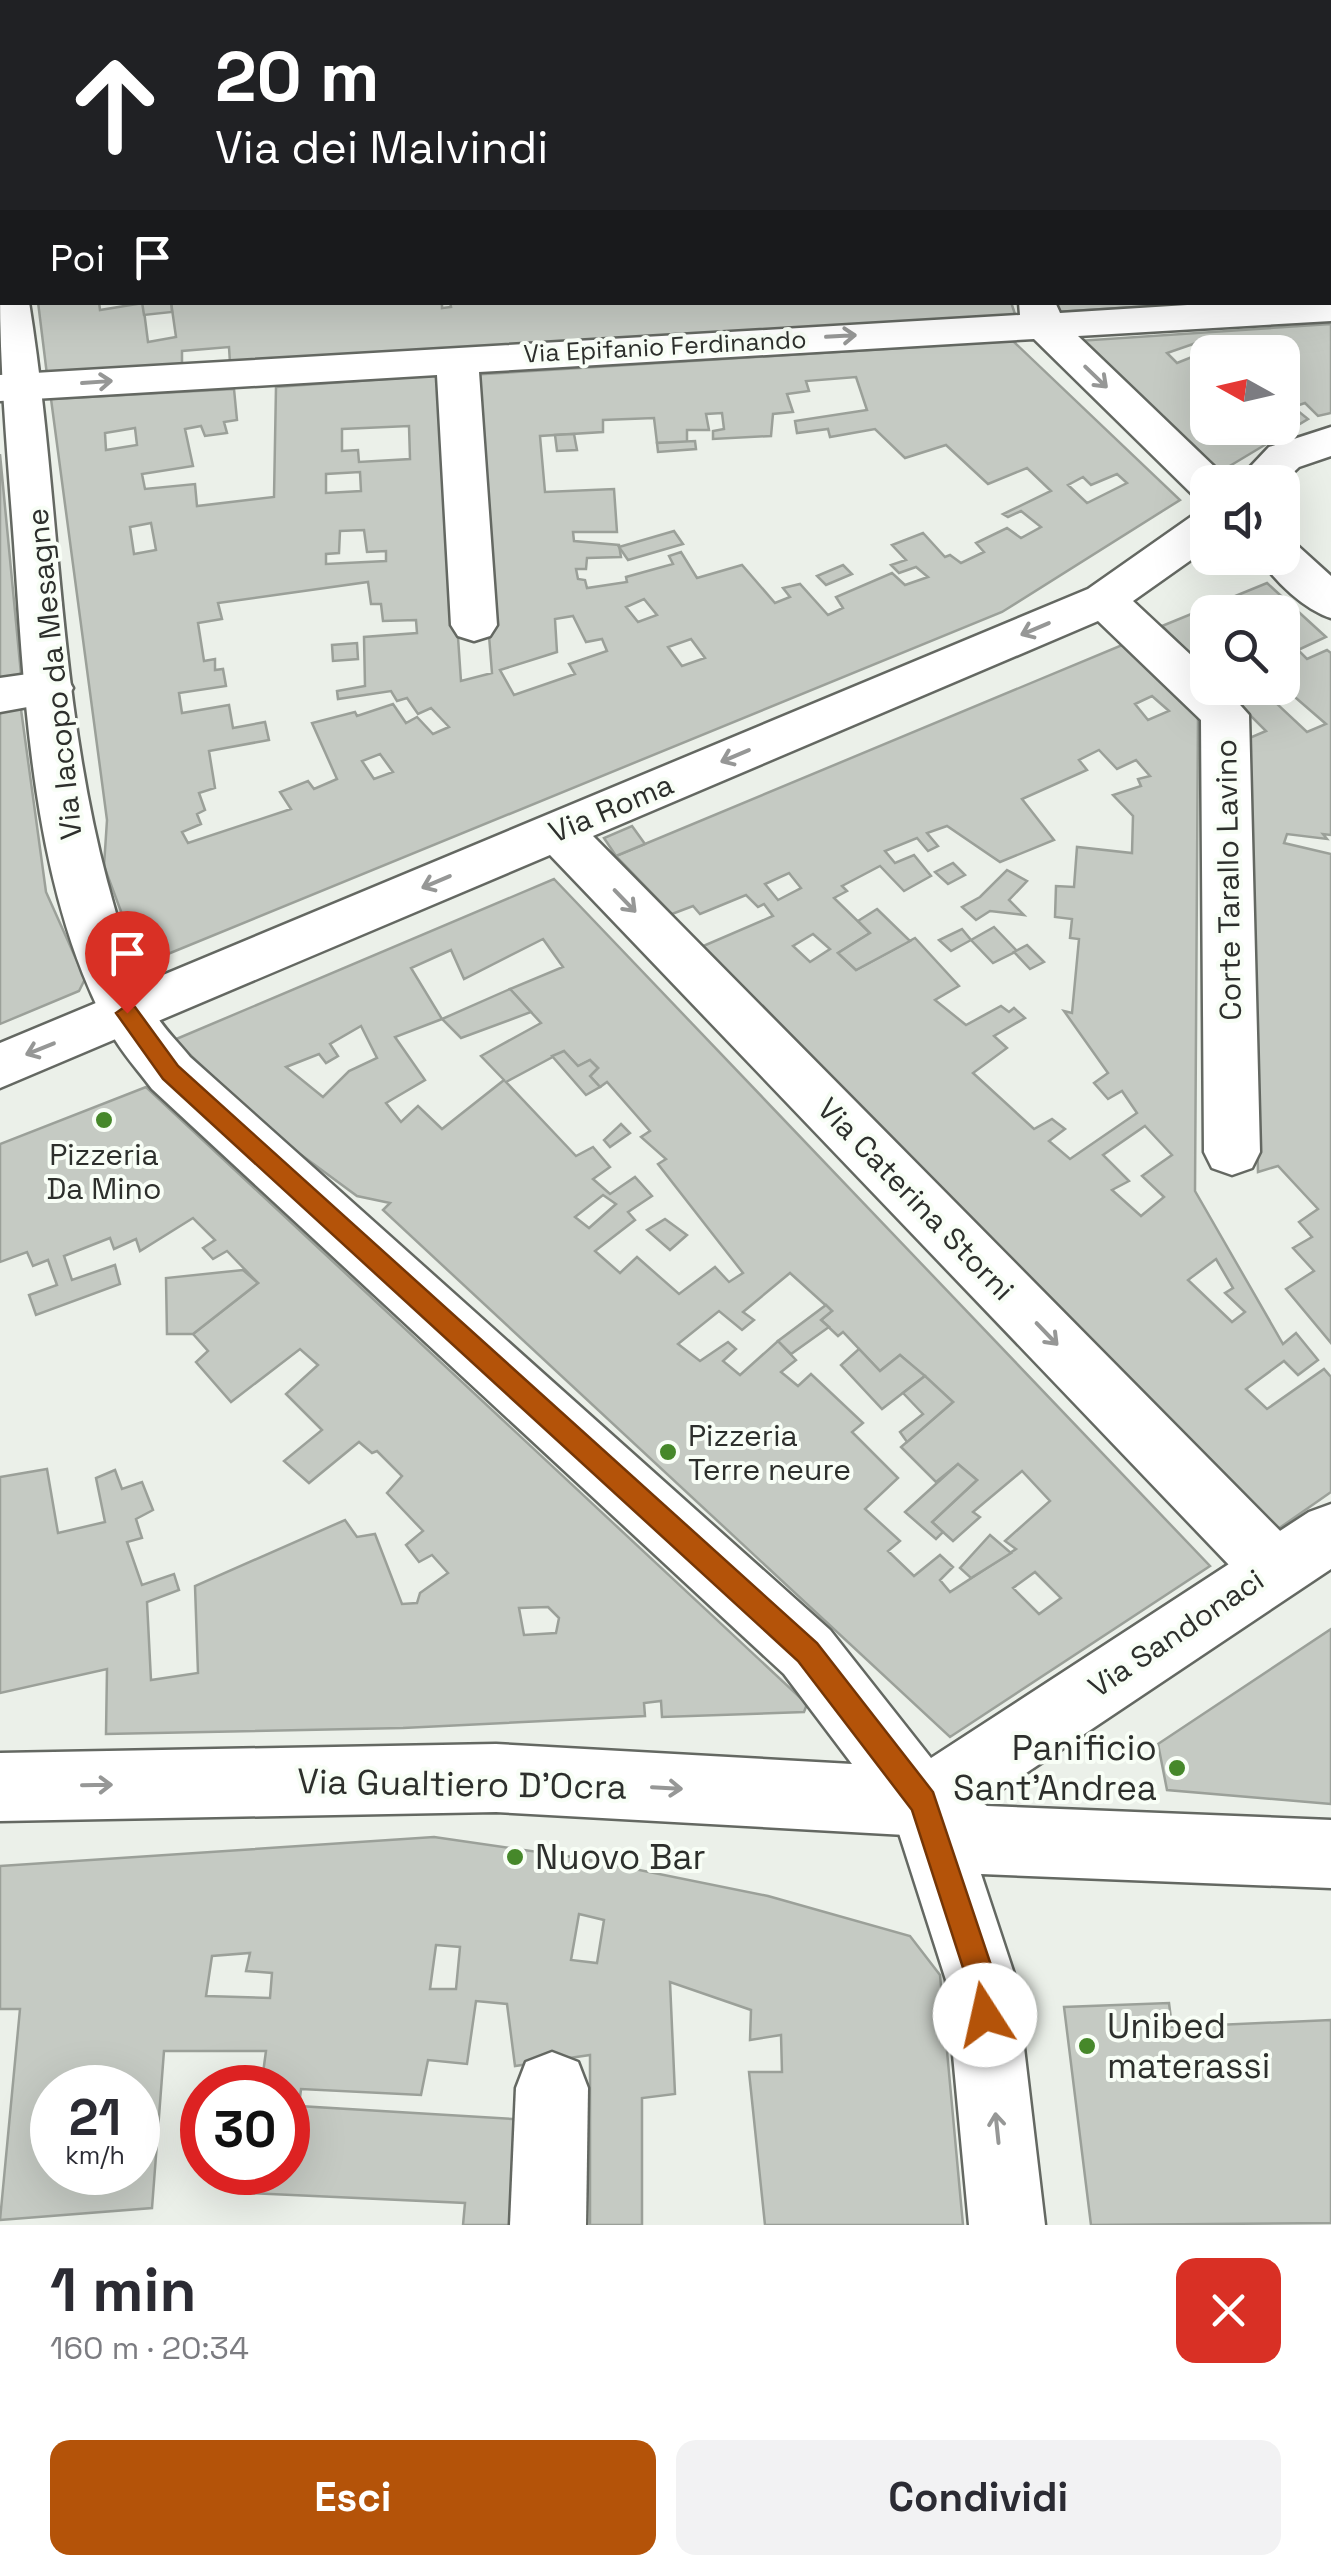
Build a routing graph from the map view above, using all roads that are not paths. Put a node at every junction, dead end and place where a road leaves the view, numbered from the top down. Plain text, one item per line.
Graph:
1 (9, 305) edge
2 (1331, 309) edge
3 (1039, 314) edge
4 (457, 358) junction
5 (12, 387) edge
6 (1331, 441) edge
7 (1276, 465) edge
8 (1190, 467) edge
9 (1190, 539) edge
10 (1300, 573) edge
11 (1104, 600) junction
12 (1331, 602) edge
13 (474, 625) dead end
14 (50, 688) junction
15 (0, 695) edge
16 (557, 831) junction
17 (127, 1013) junction
18 (0, 1066) edge
19 (1232, 1152) dead end
20 (1331, 1532) edge
21 (1274, 1568) junction
22 (0, 1787) edge
23 (923, 1802) junction
24 (1331, 1854) edge
25 (552, 2088) dead end
26 (548, 2225) edge
27 (1007, 2225) edge

1 - 5 street, Via Iacopo da Mesagne
2 - 3 street, Via Epifanio Ferdinando
4 -> 3 street, Via Epifanio Ferdinando
3 -> 8 street
5 -> 4 street, Via Epifanio Ferdinando
4 - 13 street
5 - 14 street, Via Iacopo da Mesagne
6 - 7 street
9 - 11 street, Via Roma
10 - 12 street
11 -> 16 street, Via Roma
11 - 19 street, Corte Tarallo Lavino
14 - 15 street
14 - 17 street, Via Iacopo da Mesagne
16 -> 17 street, Via Roma
16 -> 21 street, Via Caterina Storni
17 -> 18 street, Via Roma
17 - 23 street, Via Iacopo da Mesagne
20 - 21 street, Via Sandonaci
21 - 23 street, Via Sandonaci
22 -> 23 street, Via Gualtiero D'Ocra
23 - 24 street
27 -> 23 street
25 - 26 street

